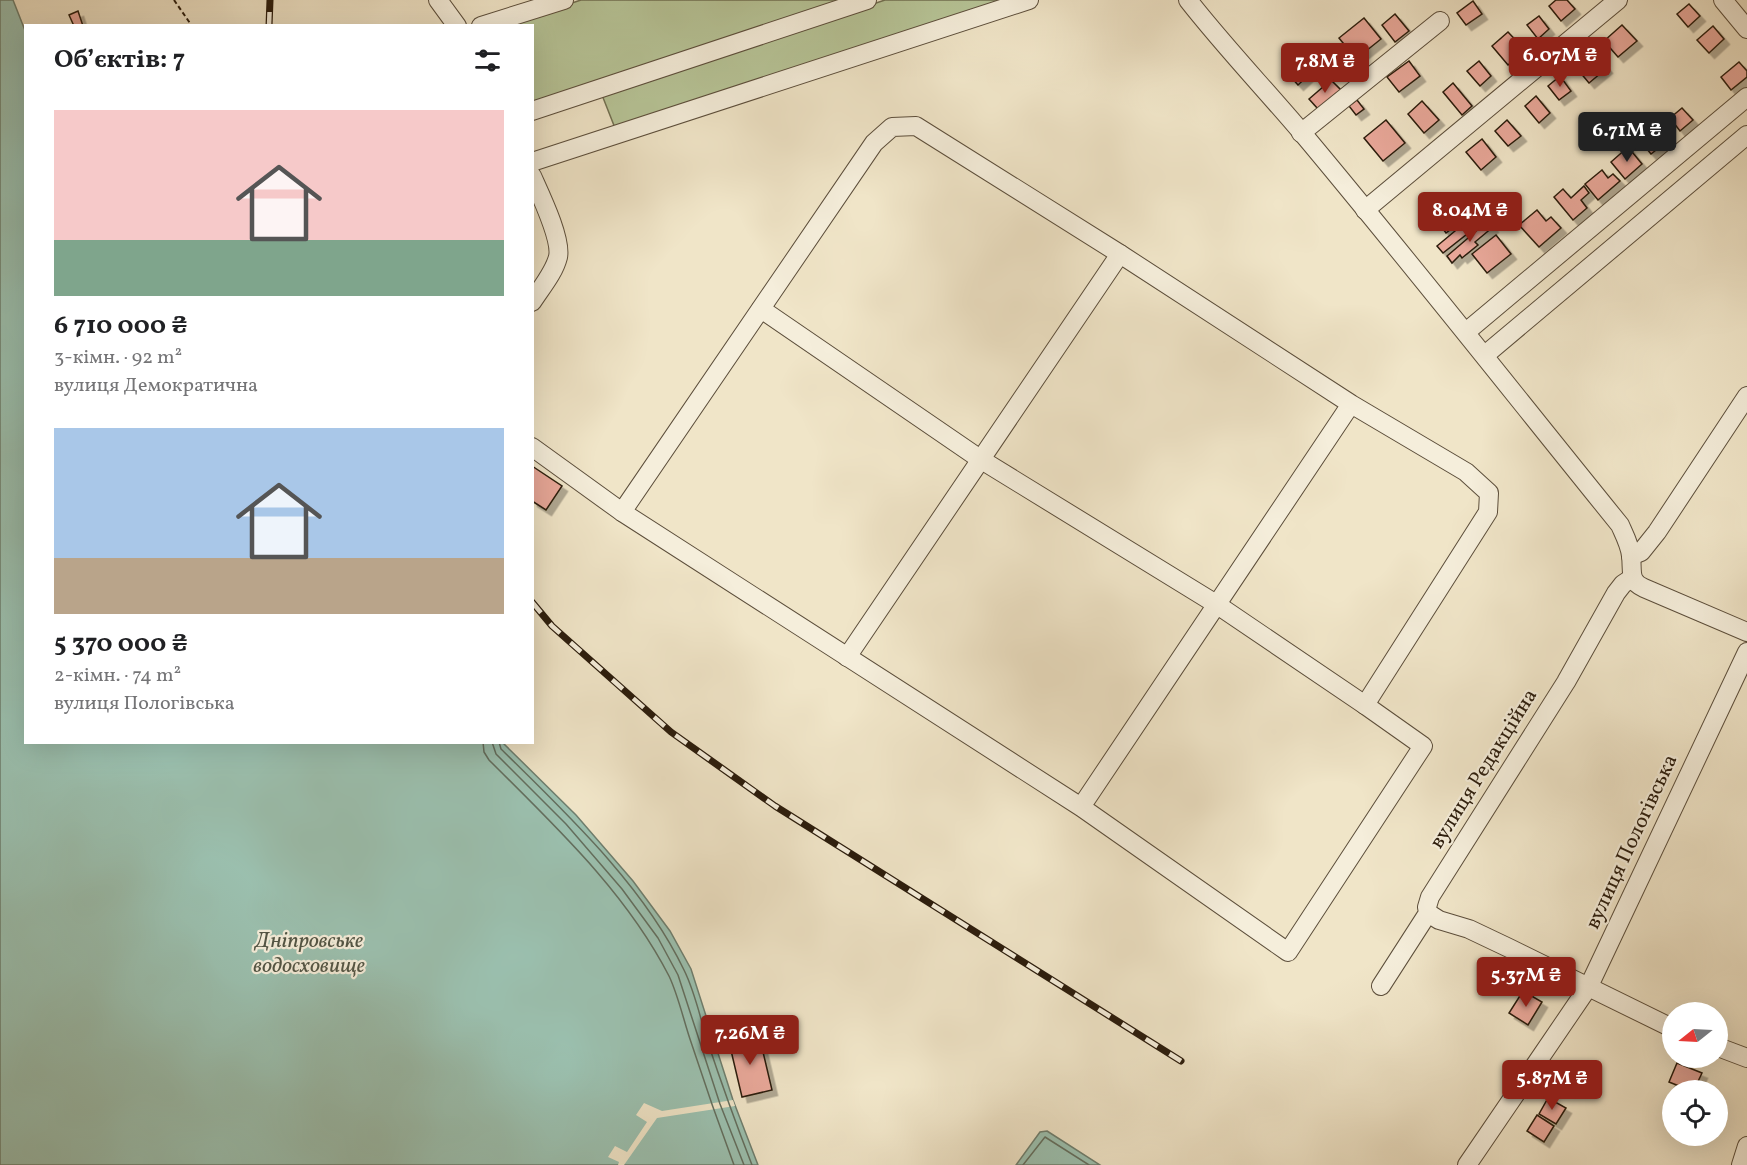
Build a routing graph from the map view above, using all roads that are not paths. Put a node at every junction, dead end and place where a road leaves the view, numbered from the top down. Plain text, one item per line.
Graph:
1 (438, 0) edge
2 (564, 0) edge
3 (867, 0) edge
4 (1029, 0) edge
5 (1188, 0) edge
6 (1618, 0) edge
7 (1723, 0) edge
8 (1440, 21) dead end
9 (456, 24) edge
10 (487, 24) edge
11 (1747, 29) edge
12 (1747, 97) edge
13 (534, 110) edge
14 (1302, 133) junction
15 (1747, 135) edge
16 (534, 161) edge
17 (534, 181) edge
18 (1365, 210) junction
19 (1120, 254) junction
20 (534, 299) edge
21 (760, 309) junction
22 (1466, 332) junction
23 (1485, 356) junction
24 (1747, 396) edge
25 (1350, 404) junction
26 (534, 448) edge
27 (981, 459) junction
28 (622, 512) junction
29 (1631, 556) junction
30 (1632, 578) junction
31 (1216, 604) junction
32 (1747, 632) edge
33 (1747, 652) edge
34 (847, 657) junction
35 (1365, 705) junction
36 (1081, 807) junction
37 (1428, 914) junction
38 (1381, 986) dead end
39 (1588, 987) junction
40 (1662, 1023) edge
41 (1728, 1051) edge
42 (1747, 1058) edge
43 (1747, 1146) edge
44 (1467, 1165) edge
45 (1741, 1165) edge

1 - 9 street
2 - 10 street
3 - 13 street
4 - 16 street
5 - 14 street
6 - 18 street
7 - 11 street
8 - 14 street
12 - 22 street
14 - 18 street
15 - 23 street
17 - 20 street
18 - 22 street
19 - 21 street
19 - 25 street
19 - 27 street
21 - 27 street
21 - 28 street
22 - 23 street
23 - 29 street
24 - 29 street
25 - 31 street
25 - 35 street
26 - 28 street
27 - 31 street
27 - 34 street
28 - 34 street
29 - 30 street
30 - 32 street
30 - 37 street, вулиця Редакційна
31 - 35 street
31 - 36 street
33 - 39 street, вулиця Пологівська
34 - 36 street
35 - 36 street
37 - 38 street, вулиця Редакційна
37 - 39 street
39 - 40 street
39 - 44 street, вулиця Пологівська
41 - 42 street
43 - 45 street

